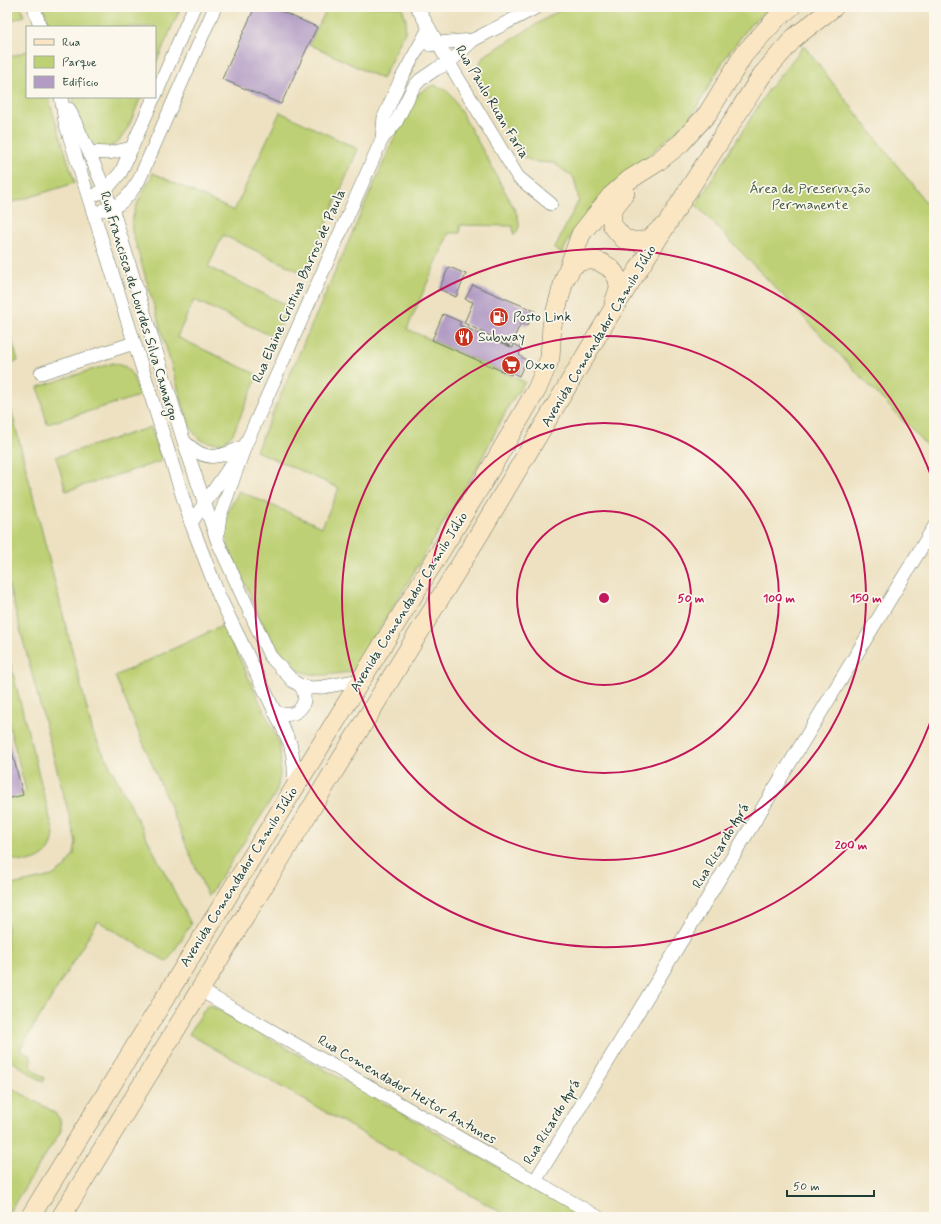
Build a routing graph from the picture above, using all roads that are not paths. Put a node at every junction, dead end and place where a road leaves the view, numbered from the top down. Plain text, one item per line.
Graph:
1 (34, 7) edge
2 (194, 7) edge
3 (215, 7) edge
4 (417, 7) edge
5 (537, 7) edge
6 (792, 7) edge
7 (822, 7) edge
8 (834, 7) edge
9 (40, 26) edge
10 (429, 28) junction
11 (473, 40) junction
12 (437, 43) junction
13 (783, 51) junction
14 (414, 54) junction
15 (449, 63) junction
16 (156, 94) edge
17 (62, 98) edge
18 (62, 98) edge
19 (154, 98) edge
20 (382, 139) junction
21 (89, 152) junction
22 (130, 154) junction
23 (656, 163) junction
24 (146, 166) junction
25 (103, 190) junction
26 (90, 202) junction
27 (551, 204) dead end
28 (112, 208) junction
29 (673, 216) junction
30 (564, 281) junction
31 (609, 316) junction
32 (134, 343) junction
33 (42, 373) dead end
34 (184, 442) junction
35 (245, 446) junction
36 (204, 504) junction
37 (222, 509) junction
38 (211, 524) junction
39 (191, 525) junction
40 (934, 527) edge
41 (217, 540) junction
42 (361, 680) junction
43 (301, 686) junction
44 (274, 711) junction
45 (294, 789) junction
46 (200, 990) junction
47 (535, 1181) junction
48 (30, 1217) edge
49 (61, 1217) edge
50 (598, 1217) edge

1 - 9 street
2 - 16 street
3 - 24 street
4 - 10 street, Rua Paulo Ruan Faria
5 - 11 street
6 - 23 main road, Avenida Comendador Camilo Júlio
7 - 13 main road
8 - 13 main road, Avenida Comendador Camilo Júlio
10 - 12 street, Rua Paulo Ruan Faria
10 - 14 street, Rua Elaine Cristina Barros de Paula
11 - 12 street
11 - 15 street, Rua Elaine Cristina Barros de Paula
12 - 14 street
12 - 15 street, Rua Paulo Ruan Faria
13 - 29 main road, Avenida Comendador Camilo Júlio
14 - 20 street, Rua Elaine Cristina Barros de Paula
15 - 20 street, Rua Elaine Cristina Barros de Paula
15 - 27 street, Rua Paulo Ruan Faria
17 - 21 street, Rua Francisca de Lourdes Silva Camargo
18 - 26 street, Rua Francisca de Lourdes Silva Camargo
19 - 22 street
20 - 35 street, Rua Elaine Cristina Barros de Paula
21 - 22 street
21 - 25 street, Rua Francisca de Lourdes Silva Camargo
22 - 24 street
22 - 25 street
23 - 29 main road
23 - 30 main road, Avenida Comendador Camilo Júlio
24 - 28 street
25 - 26 street
25 - 28 street, Rua Francisca de Lourdes Silva Camargo
26 - 28 street
26 - 32 street, Rua Francisca de Lourdes Silva Camargo
28 - 34 street, Rua Francisca de Lourdes Silva Camargo
29 - 31 main road, Avenida Comendador Camilo Júlio
30 - 31 main road
30 - 42 main road, Avenida Comendador Camilo Júlio
31 - 46 main road, Avenida Comendador Camilo Júlio
32 - 33 street
32 - 39 street, Rua Francisca de Lourdes Silva Camargo
34 - 35 street
34 - 36 street, Rua Francisca de Lourdes Silva Camargo
35 - 36 street, Rua Elaine Cristina Barros de Paula
35 - 37 street, Rua Elaine Cristina Barros de Paula
36 - 38 street, Rua Francisca de Lourdes Silva Camargo
36 - 39 street
37 - 38 street, Rua Elaine Cristina Barros de Paula
37 - 41 street, Rua Elaine Cristina Barros de Paula
38 - 39 street
38 - 41 street, Rua Francisca de Lourdes Silva Camargo
39 - 44 street, Rua Francisca de Lourdes Silva Camargo
40 - 47 street, Rua Ricardo Aprá
41 - 43 street, Rua Francisca de Lourdes Silva Camargo
42 - 43 street
42 - 45 main road, Avenida Comendador Camilo Júlio
43 - 44 street
44 - 45 street, Rua Francisca de Lourdes Silva Camargo
45 - 48 main road, Avenida Comendador Camilo Júlio
46 - 47 street, Rua Comendador Heitor Antunes
46 - 49 main road, Avenida Comendador Camilo Júlio
47 - 50 street, Rua Comendador Heitor Antunes

